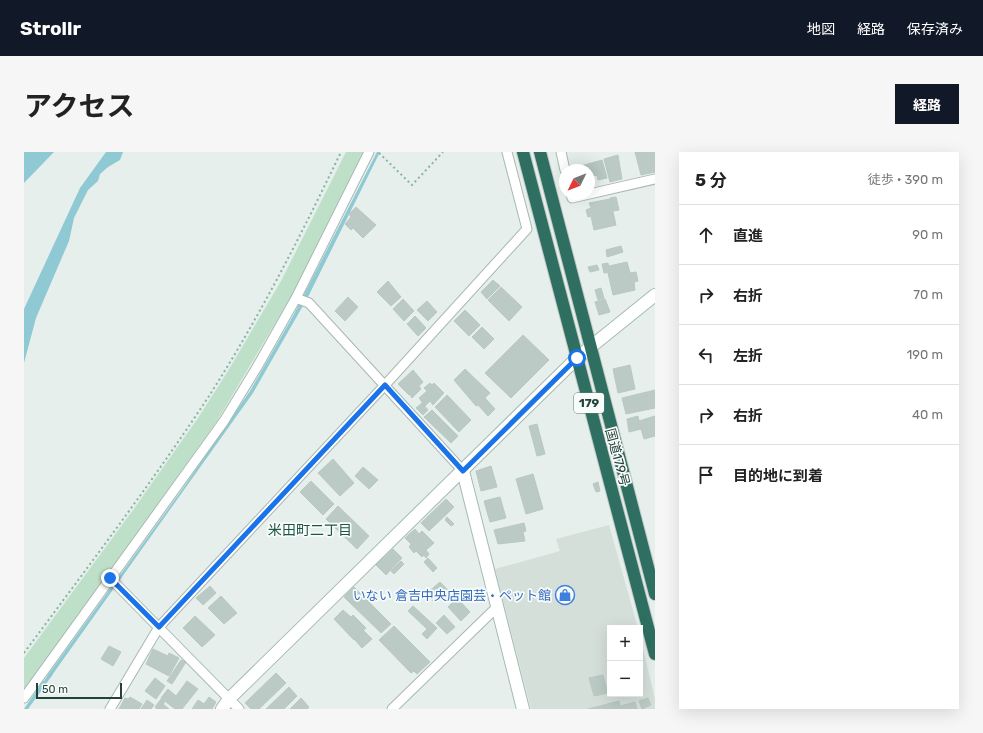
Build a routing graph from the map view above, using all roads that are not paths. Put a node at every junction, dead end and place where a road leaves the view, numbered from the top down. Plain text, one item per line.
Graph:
1 (369, 152) edge
2 (507, 152) edge
3 (523, 152) edge
4 (540, 152) edge
5 (561, 152) edge
6 (564, 164) edge
7 (655, 179) edge
8 (595, 193) edge
9 (655, 295) edge
10 (296, 298) junction
11 (591, 346) junction
12 (577, 358) junction
13 (385, 385) junction
14 (463, 471) junction
15 (110, 578) junction
16 (655, 594) edge
17 (498, 606) junction
18 (159, 627) junction
19 (655, 654) edge
20 (24, 698) edge
21 (226, 704) edge
22 (110, 709) edge
23 (239, 709) edge
24 (392, 709) edge
25 (523, 709) edge

1 - 10 street
2 - 13 street
3 - 12 highway, 国道179号 / 179
4 - 11 highway, 国道179号 / 179
5 - 6 street
7 - 8 street
9 - 11 street
10 - 13 street
10 - 15 street
11 - 12 street
11 - 16 highway, 国道179号 / 179
12 - 14 street
12 - 19 highway, 国道179号 / 179
13 - 14 street
13 - 18 street
14 - 17 street
14 - 21 street
15 - 18 street
15 - 20 street
17 - 24 street
17 - 25 street
18 - 21 street
18 - 22 street
21 - 23 street

